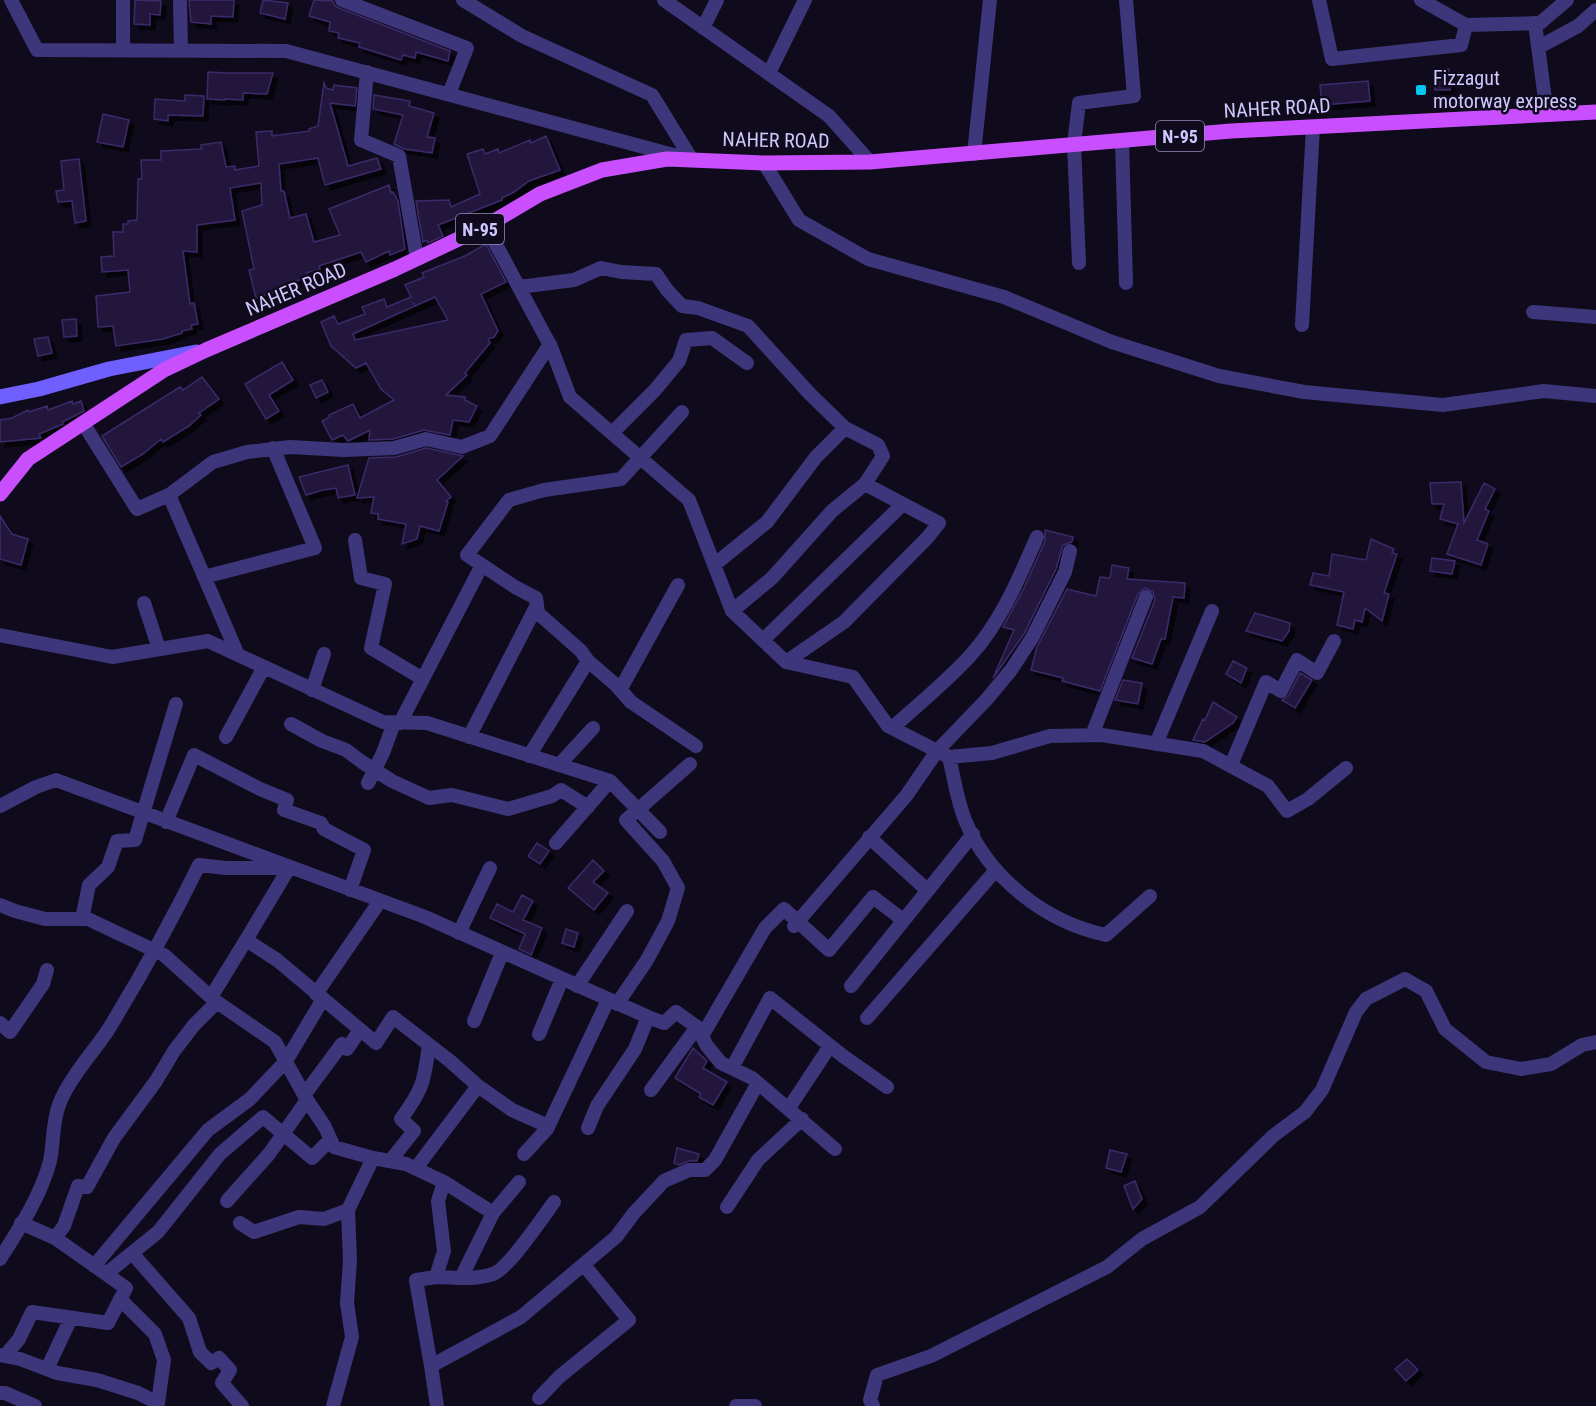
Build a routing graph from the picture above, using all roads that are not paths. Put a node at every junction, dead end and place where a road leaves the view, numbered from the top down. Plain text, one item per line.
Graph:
1 (11, 0) edge
2 (123, 0) edge
3 (180, 0) edge
4 (342, 0) edge
5 (463, 0) edge
6 (664, 0) edge
7 (717, 0) edge
8 (805, 0) edge
9 (990, 0) edge
10 (1126, 0) edge
11 (1319, 0) edge
12 (1420, 0) edge
13 (1567, 0) edge
14 (1596, 10) edge
15 (1535, 23) junction
16 (1466, 25) junction
17 (703, 28) junction
18 (1539, 47) junction
19 (123, 50) junction
20 (182, 50) junction
21 (368, 72) junction
22 (769, 73) junction
23 (449, 94) junction
24 (1596, 112) edge
25 (1547, 115) junction
26 (1313, 127) junction
27 (1122, 141) junction
28 (1074, 144) junction
29 (974, 154) junction
30 (692, 160) junction
31 (870, 162) junction
32 (764, 163) junction
33 (486, 226) junction
34 (417, 259) junction
35 (1079, 263) dead end
36 (1126, 283) dead end
37 (519, 287) junction
38 (1533, 312) dead end
39 (1596, 317) edge
40 (1302, 325) dead end
41 (549, 344) junction
42 (206, 350) junction
43 (747, 363) dead end
44 (1596, 396) edge
45 (0, 397) edge
46 (682, 412) dead end
47 (83, 423) junction
48 (844, 428) junction
49 (612, 433) junction
50 (273, 448) junction
51 (641, 458) junction
52 (865, 484) junction
53 (0, 494) edge
54 (169, 495) junction
55 (903, 504) junction
56 (1037, 537) dead end
57 (356, 540) dead end
58 (1070, 551) dead end
59 (482, 565) junction
60 (714, 565) junction
61 (204, 577) junction
62 (678, 585) dead end
63 (1146, 597) dead end
64 (144, 603) dead end
65 (537, 605) junction
66 (732, 611) junction
67 (1212, 611) dead end
68 (0, 635) edge
69 (763, 640) junction
70 (1334, 641) dead end
71 (159, 649) junction
72 (324, 654) dead end
73 (238, 655) junction
74 (588, 661) junction
75 (786, 662) junction
76 (264, 667) junction
77 (423, 679) junction
78 (312, 690) junction
79 (620, 690) junction
80 (176, 704) dead end
81 (397, 723) junction
82 (291, 724) dead end
83 (593, 728) dead end
84 (892, 728) junction
85 (1092, 735) junction
86 (226, 737) dead end
87 (469, 737) junction
88 (1156, 744) junction
89 (696, 746) dead end
90 (943, 754) junction
91 (529, 756) junction
92 (690, 764) dead end
93 (559, 765) junction
94 (1232, 765) junction
95 (1347, 768) dead end
96 (375, 769) junction
97 (610, 781) junction
98 (368, 783) dead end
99 (0, 806) edge
100 (588, 807) junction
101 (638, 810) junction
102 (145, 814) junction
103 (166, 822) junction
104 (660, 832) dead end
105 (973, 834) junction
106 (869, 837) junction
107 (556, 843) dead end
108 (289, 868) junction
109 (490, 868) dead end
110 (996, 870) junction
111 (350, 890) junction
112 (927, 890) junction
113 (1150, 896) dead end
114 (380, 901) junction
115 (0, 905) edge
116 (627, 911) dead end
117 (82, 919) junction
118 (903, 920) junction
119 (795, 925) junction
120 (459, 933) junction
121 (246, 940) junction
122 (154, 951) junction
123 (502, 953) junction
124 (47, 970) dead end
125 (562, 980) junction
126 (576, 986) junction
127 (851, 986) dead end
128 (320, 996) junction
129 (214, 1000) junction
130 (612, 1002) junction
131 (648, 1017) junction
132 (867, 1018) dead end
133 (474, 1021) dead end
134 (0, 1023) edge
135 (360, 1030) junction
136 (699, 1032) junction
137 (539, 1034) dead end
138 (1596, 1042) edge
139 (429, 1045) junction
140 (830, 1046) junction
141 (286, 1061) junction
142 (732, 1068) junction
143 (758, 1083) junction
144 (478, 1086) junction
145 (887, 1087) dead end
146 (651, 1090) dead end
147 (305, 1097) junction
148 (789, 1108) junction
149 (802, 1119) junction
150 (548, 1126) junction
151 (588, 1128) dead end
152 (282, 1135) junction
153 (330, 1140) junction
154 (835, 1149) dead end
155 (524, 1154) dead end
156 (373, 1158) junction
157 (390, 1161) junction
158 (416, 1168) junction
159 (444, 1182) junction
160 (519, 1182) dead end
161 (227, 1201) dead end
162 (554, 1202) dead end
163 (727, 1207) dead end
164 (348, 1210) junction
165 (494, 1214) junction
166 (21, 1223) junction
167 (240, 1223) dead end
168 (55, 1238) junction
169 (132, 1253) junction
170 (0, 1259) edge
171 (584, 1265) junction
172 (94, 1266) junction
173 (106, 1274) junction
174 (436, 1277) junction
175 (461, 1278) junction
176 (120, 1299) junction
177 (71, 1318) junction
178 (2, 1356) edge
179 (431, 1365) junction
180 (47, 1369) junction
181 (0, 1393) edge
182 (539, 1398) dead end
183 (157, 1404) edge
184 (35, 1406) edge
185 (242, 1406) edge
186 (333, 1406) edge
187 (436, 1406) edge
188 (736, 1406) edge
189 (755, 1406) edge
190 (873, 1406) edge

1 - 19 street
2 - 19 street
3 - 20 street
4 - 23 street
5 - 30 street
6 - 17 street
7 - 17 street
8 - 22 street
9 - 29 street
10 - 28 street
11 - 16 street
12 - 16 street
13 - 15 street
14 - 18 street
15 - 16 street
15 - 18 street
17 - 22 street
18 - 25 street
19 - 20 street
20 - 21 street
21 - 23 street
21 - 34 street
22 - 31 street
23 - 30 street
24 - 25 main road, NAHER ROAD / N-95
25 - 26 main road, NAHER ROAD / N-95
26 - 27 main road, NAHER ROAD / N-95
26 - 40 street
27 - 28 main road, NAHER ROAD / N-95
27 - 36 street
28 - 29 main road, NAHER ROAD / N-95
28 - 35 street
29 - 31 main road, NAHER ROAD / N-95
30 - 32 main road, NAHER ROAD / N-95
30 - 33 main road, NAHER ROAD / N-95
31 - 32 main road, NAHER ROAD / N-95
32 - 44 street
33 - 34 main road, NAHER ROAD / N-95
33 - 37 street
34 - 42 main road, NAHER ROAD / N-95
37 - 41 street
37 - 48 street
38 - 39 street
41 - 49 street
41 - 50 street
42 - 45 main road, NAHER ROAD / N-95
42 - 47 main road
43 - 49 street
46 - 51 street
47 - 53 main road
47 - 54 street
48 - 52 street
48 - 60 street
49 - 51 street
50 - 54 street
50 - 61 street
51 - 59 street
51 - 60 street
52 - 55 street
52 - 66 street
54 - 61 street
55 - 69 street
55 - 75 street
56 - 84 street
57 - 77 street
58 - 90 street
59 - 65 street
59 - 77 street
60 - 66 street
61 - 73 street
62 - 79 street
63 - 85 street
64 - 71 street
65 - 74 street
65 - 87 street
66 - 69 street
67 - 88 street
68 - 71 street
69 - 75 street
70 - 94 street
71 - 73 street
72 - 78 street
73 - 76 street
74 - 79 street
74 - 91 street
75 - 84 street
76 - 78 street
76 - 86 street
77 - 81 street
78 - 81 street
79 - 89 street
80 - 102 street
81 - 87 street
81 - 96 street
82 - 96 street
83 - 93 street
84 - 90 street
85 - 88 street
85 - 90 street
87 - 91 street
88 - 94 street
90 - 105 street
90 - 106 street
91 - 93 street
92 - 101 street
93 - 97 street
94 - 95 street
96 - 98 street
96 - 100 street
97 - 100 street
97 - 101 street
99 - 102 street
100 - 107 street
101 - 104 street
101 - 130 street
102 - 103 street
102 - 117 street
103 - 108 street
103 - 111 street
105 - 110 street
105 - 112 street
106 - 112 street
106 - 119 street
108 - 111 street
108 - 121 street
108 - 122 street
109 - 120 street
110 - 113 street
110 - 132 street
111 - 114 street
112 - 118 street
114 - 120 street
114 - 128 street
115 - 117 street
116 - 126 street
117 - 122 street
118 - 119 street
118 - 127 street
119 - 136 street
120 - 123 street
121 - 128 street
121 - 129 street
122 - 129 street
122 - 166 street
123 - 125 street
123 - 133 street
124 - 134 street
125 - 126 street
125 - 137 street
126 - 130 street
128 - 135 street
128 - 141 street
129 - 141 street
129 - 168 street
130 - 131 street
130 - 150 street
131 - 136 street
131 - 151 street
135 - 139 street
135 - 147 street
136 - 142 street
136 - 146 street
138 - 190 street
139 - 144 street
139 - 157 street
140 - 142 street
140 - 145 street
140 - 148 street
141 - 147 street
141 - 172 street
142 - 143 street
143 - 148 street
143 - 171 street
144 - 150 street
144 - 158 street
147 - 152 street
147 - 153 street
148 - 149 street
149 - 154 street
149 - 163 street
150 - 155 street
152 - 153 street
152 - 161 street
152 - 169 street
153 - 156 street
156 - 157 street
156 - 164 street
157 - 158 street
158 - 159 street
159 - 165 street
159 - 174 street
160 - 165 street
162 - 175 street
164 - 167 street
164 - 186 street
165 - 175 street
166 - 168 street
166 - 170 street
168 - 172 street
169 - 173 street
169 - 185 street
171 - 179 street
171 - 182 street
172 - 173 street
173 - 176 street
174 - 175 street
174 - 179 street
176 - 177 street
176 - 183 street
177 - 178 street
177 - 180 street
178 - 180 street
179 - 187 street
180 - 183 street
181 - 184 street
188 - 189 street

